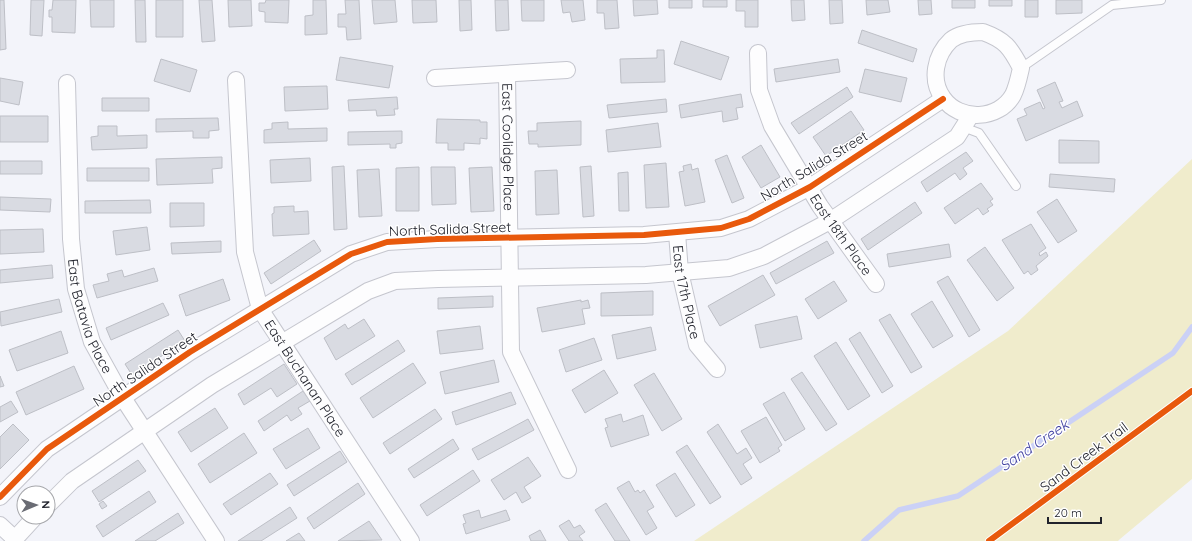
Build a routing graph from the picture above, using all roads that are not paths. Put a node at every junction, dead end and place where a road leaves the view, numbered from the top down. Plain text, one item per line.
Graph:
1 (1161, 0) edge
2 (758, 52) dead end
3 (1021, 68) junction
4 (567, 70) dead end
5 (507, 75) junction
6 (435, 78) dead end
7 (236, 80) dead end
8 (67, 83) dead end
9 (943, 98) junction
10 (967, 121) junction
11 (1016, 186) dead end
12 (810, 187) junction
13 (830, 221) junction
14 (677, 233) junction
15 (509, 239) junction
16 (680, 272) junction
17 (510, 279) junction
18 (876, 284) dead end
19 (260, 309) junction
20 (280, 343) junction
21 (717, 368) dead end
22 (123, 398) junction
23 (146, 432) junction
24 (568, 470) dead end
25 (0, 497) edge
26 (56, 497) edge
27 (0, 525) edge
28 (28, 525) edge
29 (14, 540) edge
30 (216, 541) edge
31 (411, 541) edge

1 - 3 lane
2 - 12 street, East 18th Place
3 - 9 street
3 - 10 street
4 - 5 street, East Coolidge Place
5 - 6 street, East Coolidge Place
5 - 15 street, East Coolidge Place
7 - 19 street, East Buchanan Place
8 - 22 street, East Batavia Place
9 - 10 street
9 - 12 street, North Salida Street
10 - 11 lane
10 - 13 street
12 - 13 street, East 18th Place
12 - 14 street, North Salida Street
13 - 16 street
13 - 18 street, East 18th Place
14 - 15 street, North Salida Street
14 - 16 street, East 17th Place
15 - 17 street, East Coolidge Place
15 - 19 street, North Salida Street
16 - 17 street
16 - 21 street, East 17th Place
17 - 20 street
17 - 24 street, East Coolidge Place
19 - 20 street, East Buchanan Place
19 - 22 street, North Salida Street
20 - 23 street
20 - 31 street, East Buchanan Place
22 - 23 street, East Batavia Place
22 - 25 street, North Salida Street
23 - 26 street
23 - 30 street, East Batavia Place
27 - 29 street
28 - 29 street

